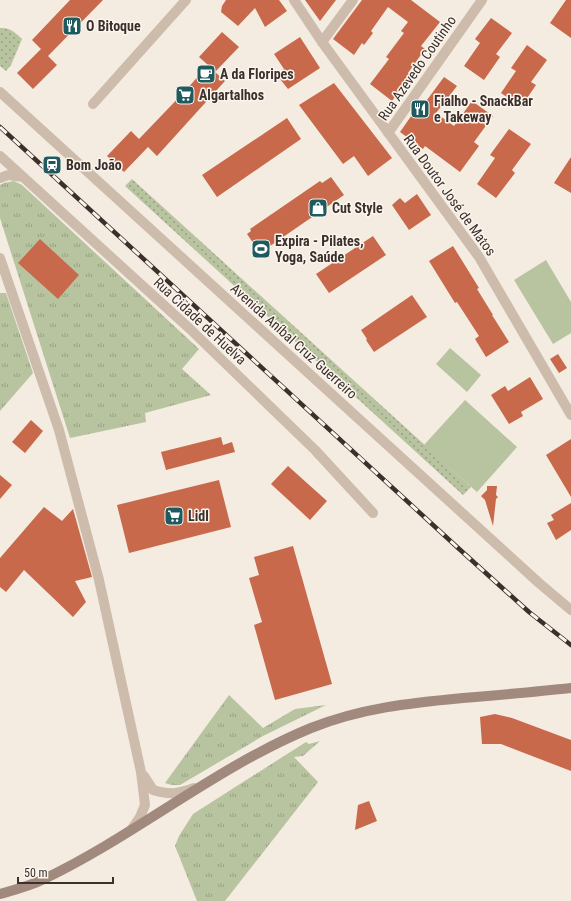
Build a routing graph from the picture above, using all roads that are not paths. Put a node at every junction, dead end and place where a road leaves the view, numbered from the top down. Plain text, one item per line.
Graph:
1 (186, 0) edge
2 (294, 0) edge
3 (353, 0) edge
4 (482, 0) edge
5 (322, 42) junction
6 (0, 92) edge
7 (93, 104) dead end
8 (388, 133) junction
9 (0, 156) edge
10 (23, 177) junction
11 (0, 178) edge
12 (0, 258) edge
13 (571, 415) edge
14 (374, 513) dead end
15 (571, 610) edge
16 (571, 688) edge
17 (141, 772) junction
18 (204, 785) junction
19 (131, 830) junction
20 (0, 894) edge

1 - 7 street
2 - 5 street, Rua Doutor José de Matos
3 - 5 street
4 - 8 street, Rua Azevedo Coutinho
5 - 8 street, Rua Doutor José de Matos
6 - 15 street, Avenida Aníbal Cruz Guerreiro
8 - 13 street, Rua Doutor José de Matos
9 - 10 street, Rua Cidade de Huelva
10 - 11 street
10 - 14 street, Rua Cidade de Huelva
12 - 17 street
16 - 18 main road
17 - 18 street
17 - 19 street
18 - 19 main road
19 - 20 main road

